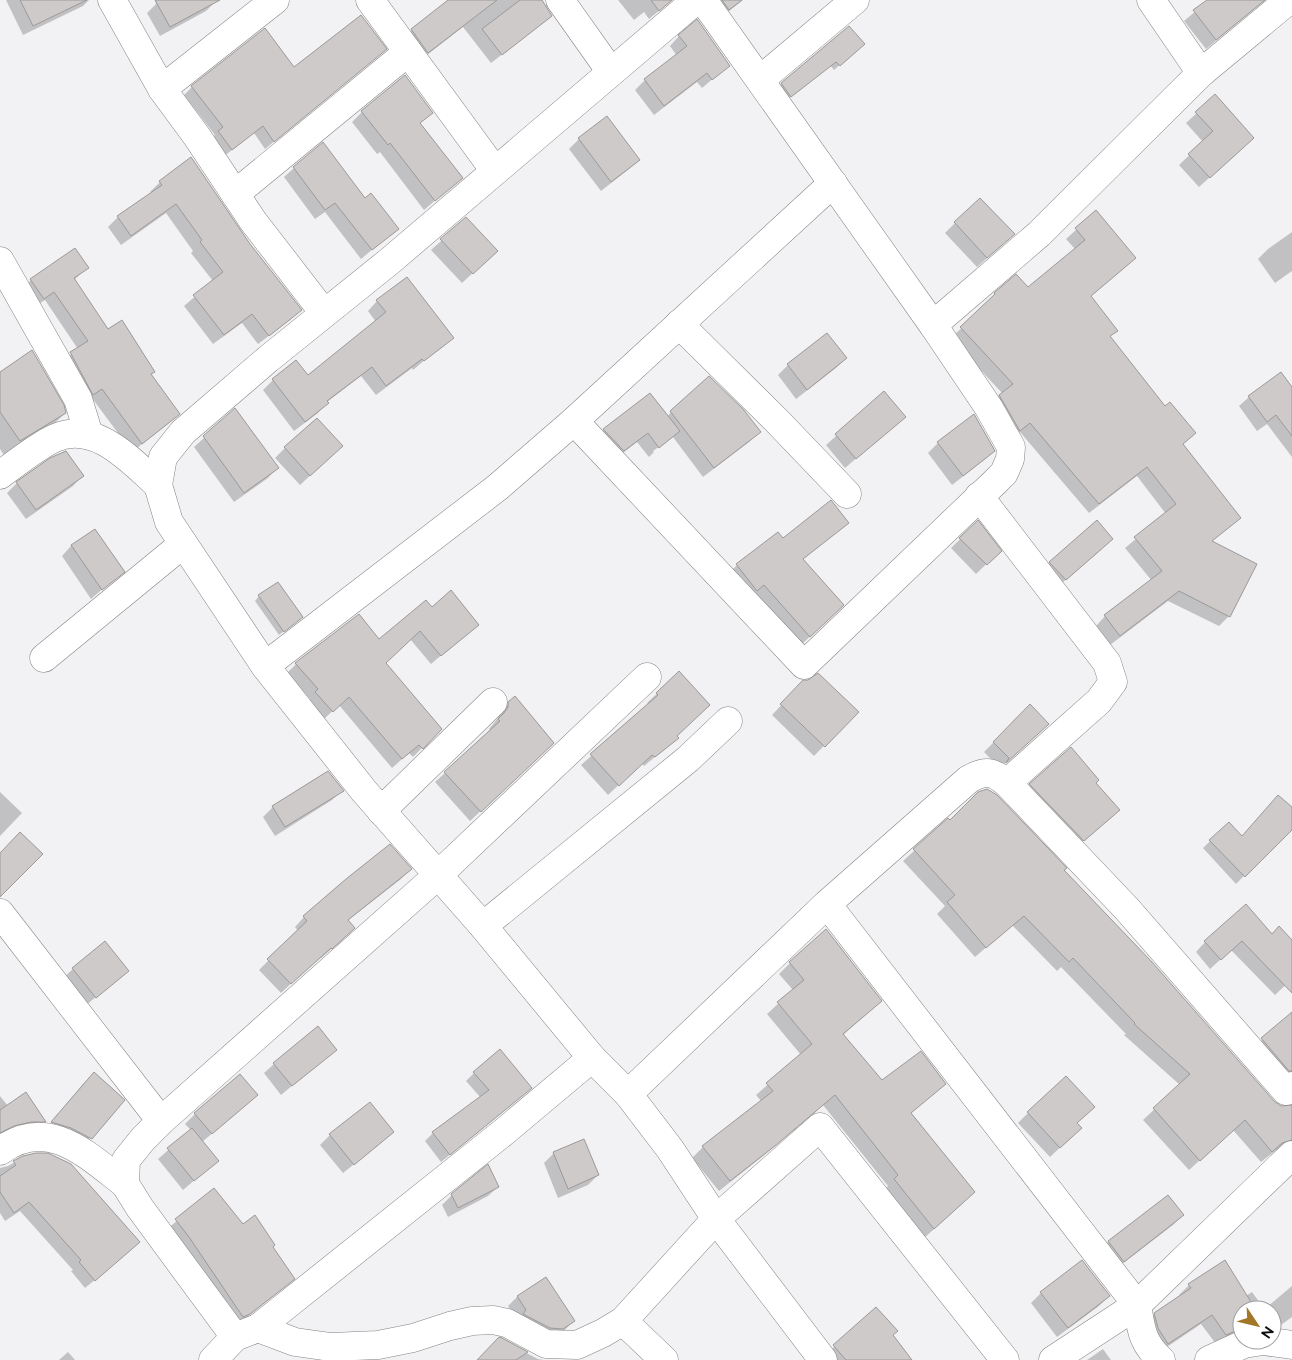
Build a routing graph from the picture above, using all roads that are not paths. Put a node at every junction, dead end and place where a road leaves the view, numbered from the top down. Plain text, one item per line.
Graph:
1 (112, 0) edge
2 (275, 0) edge
3 (370, 0) edge
4 (560, 0) edge
5 (696, 0) edge
6 (703, 0) edge
7 (855, 0) edge
8 (1151, 0) edge
9 (1289, 0) edge
10 (408, 52) junction
11 (611, 72) junction
12 (1201, 73) junction
13 (760, 80) junction
14 (162, 89) junction
15 (495, 172) junction
16 (833, 184) junction
17 (235, 194) junction
18 (0, 260) edge
19 (324, 314) junction
20 (679, 324) junction
21 (933, 324) junction
22 (574, 421) junction
23 (89, 435) junction
24 (0, 475) edge
25 (158, 485) junction
26 (846, 494) dead end
27 (979, 496) junction
28 (183, 544) junction
29 (44, 658) dead end
30 (264, 666) junction
31 (647, 677) dead end
32 (493, 702) dead end
33 (728, 721) dead end
34 (1007, 783) junction
35 (381, 811) junction
36 (437, 876) junction
37 (827, 904) junction
38 (0, 913) edge
39 (483, 926) junction
40 (592, 1058) junction
41 (1290, 1092) edge
42 (628, 1094) junction
43 (161, 1121) junction
44 (0, 1151) edge
45 (1292, 1155) edge
46 (125, 1184) junction
47 (716, 1219) junction
48 (1137, 1305) junction
49 (623, 1321) junction
50 (246, 1333) junction
51 (1292, 1345) edge
52 (337, 1353) edge
53 (213, 1360) edge
54 (664, 1360) edge
55 (823, 1360) edge
56 (1005, 1360) edge
57 (1053, 1360) edge
58 (1161, 1360) edge
59 (1209, 1360) edge

1 - 14 street
2 - 14 street
3 - 10 street
4 - 11 street
5 - 11 street
6 - 13 street
7 - 13 street
8 - 12 street
9 - 12 street
10 - 15 street
10 - 17 street
11 - 15 street
12 - 21 street
13 - 16 street
14 - 17 street
15 - 19 street
16 - 20 street
16 - 21 street
17 - 19 street
18 - 23 street
19 - 25 street
20 - 22 street
20 - 26 street
21 - 27 street
22 - 27 street
22 - 30 street
23 - 24 street
23 - 25 street
25 - 28 street
27 - 34 street
28 - 29 street
28 - 30 street
30 - 35 street
31 - 36 street
32 - 35 street
33 - 39 street
34 - 37 street
34 - 41 street
35 - 36 street
36 - 39 street
36 - 43 street
37 - 42 street
37 - 48 street
38 - 43 street
39 - 40 street
40 - 42 street
40 - 50 street
42 - 47 street
43 - 46 street
44 - 46 street
45 - 48 street
46 - 50 street
47 - 49 street
47 - 55 street
47 - 56 street
48 - 57 street
48 - 58 street
49 - 52 street
49 - 54 street
50 - 52 street
50 - 53 street
51 - 59 street

